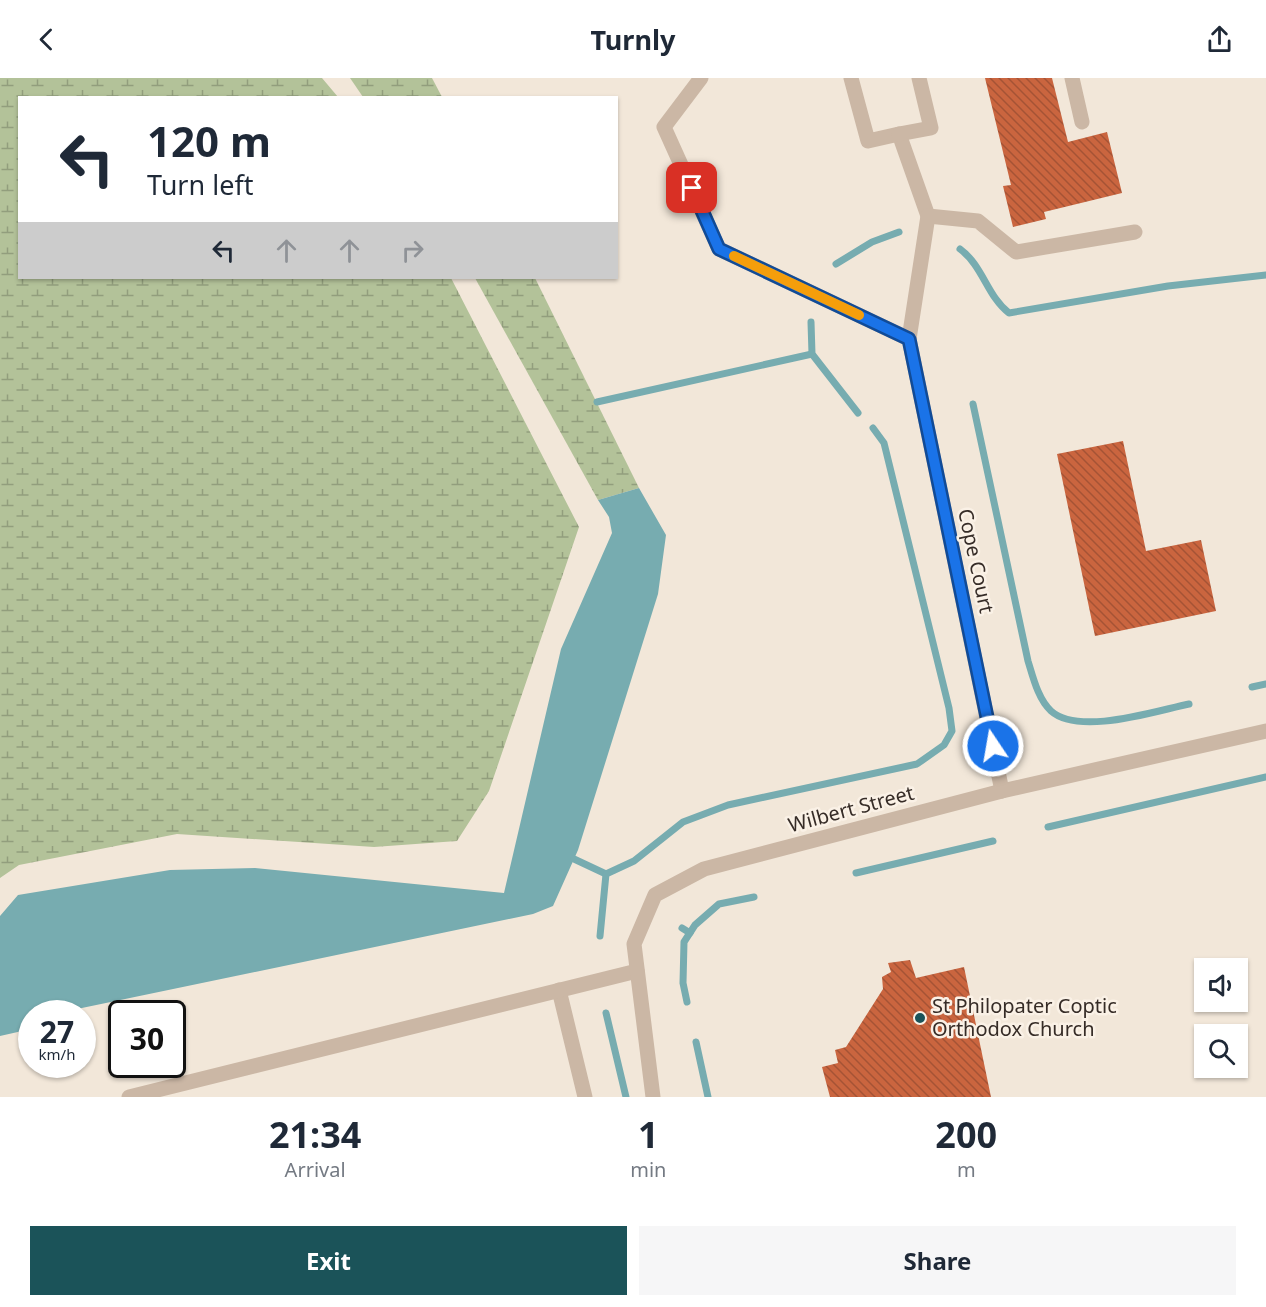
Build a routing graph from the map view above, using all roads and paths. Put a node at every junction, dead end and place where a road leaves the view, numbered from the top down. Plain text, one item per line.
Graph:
1 (701, 78) edge
2 (851, 78) edge
3 (919, 78) edge
4 (1072, 78) edge
5 (1082, 122) dead end
6 (899, 134) junction
7 (928, 216) junction
8 (1135, 232) dead end
9 (909, 339) junction
10 (1266, 731) edge
11 (1002, 791) junction
12 (638, 971) junction
13 (559, 990) junction
14 (129, 1097) edge
15 (585, 1097) edge
16 (653, 1097) edge

1 - 9 street
2 - 6 street
3 - 6 street
4 - 5 street
6 - 7 street
7 - 8 street
7 - 9 street
9 - 11 street, Cope Court
10 - 11 street, Wilbert Street
11 - 12 street, Wilbert Street
12 - 13 street
12 - 16 street, Wilbert Street
13 - 14 street
13 - 15 street

